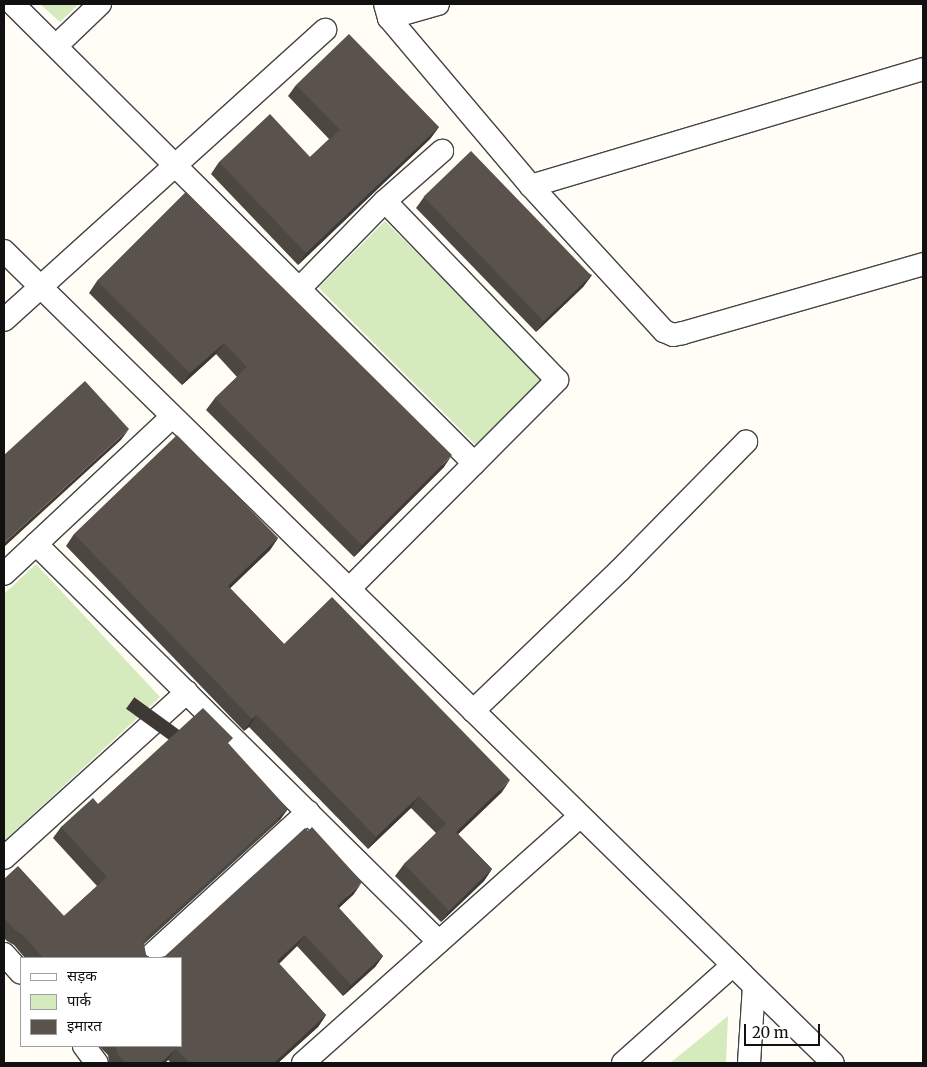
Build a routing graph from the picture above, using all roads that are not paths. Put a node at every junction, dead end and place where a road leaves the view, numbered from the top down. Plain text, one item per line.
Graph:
1 (14, 4) edge
2 (100, 4) edge
3 (438, 4) edge
4 (387, 11) edge
5 (325, 30) dead end
6 (56, 46) junction
7 (923, 69) edge
8 (442, 150) dead end
9 (175, 166) junction
10 (531, 186) junction
11 (385, 201) junction
12 (4, 251) edge
13 (923, 264) edge
14 (40, 287) junction
15 (299, 289) junction
16 (4, 320) edge
17 (172, 417) junction
18 (746, 442) dead end
19 (474, 463) junction
20 (36, 544) junction
21 (4, 574) edge
22 (348, 589) junction
23 (186, 692) junction
24 (473, 711) junction
25 (308, 812) junction
26 (580, 816) junction
27 (4, 858) edge
28 (439, 942) junction
29 (4, 954) edge
30 (149, 957) edge
31 (733, 965) junction
32 (20, 972) edge
33 (754, 986) junction
34 (85, 1047) edge
35 (97, 1063) edge
36 (303, 1063) edge
37 (624, 1063) edge
38 (749, 1063) edge
39 (833, 1063) edge

1 - 6 street
2 - 6 street
3 - 4 street
4 - 10 street
5 - 9 street
6 - 9 street
7 - 10 street
8 - 11 street
9 - 14 street
9 - 15 street
10 - 13 street
11 - 15 street
11 - 19 street
12 - 14 street
14 - 16 street
14 - 17 street
15 - 19 street
17 - 20 street
17 - 22 street
18 - 24 street
19 - 22 street
20 - 21 street
20 - 23 street
22 - 24 street
23 - 25 street
23 - 27 street
24 - 26 street
25 - 28 street
25 - 30 street
26 - 28 street
26 - 31 street
28 - 36 street
29 - 32 street
31 - 33 street
31 - 37 street
33 - 38 street
33 - 39 street
34 - 35 street

